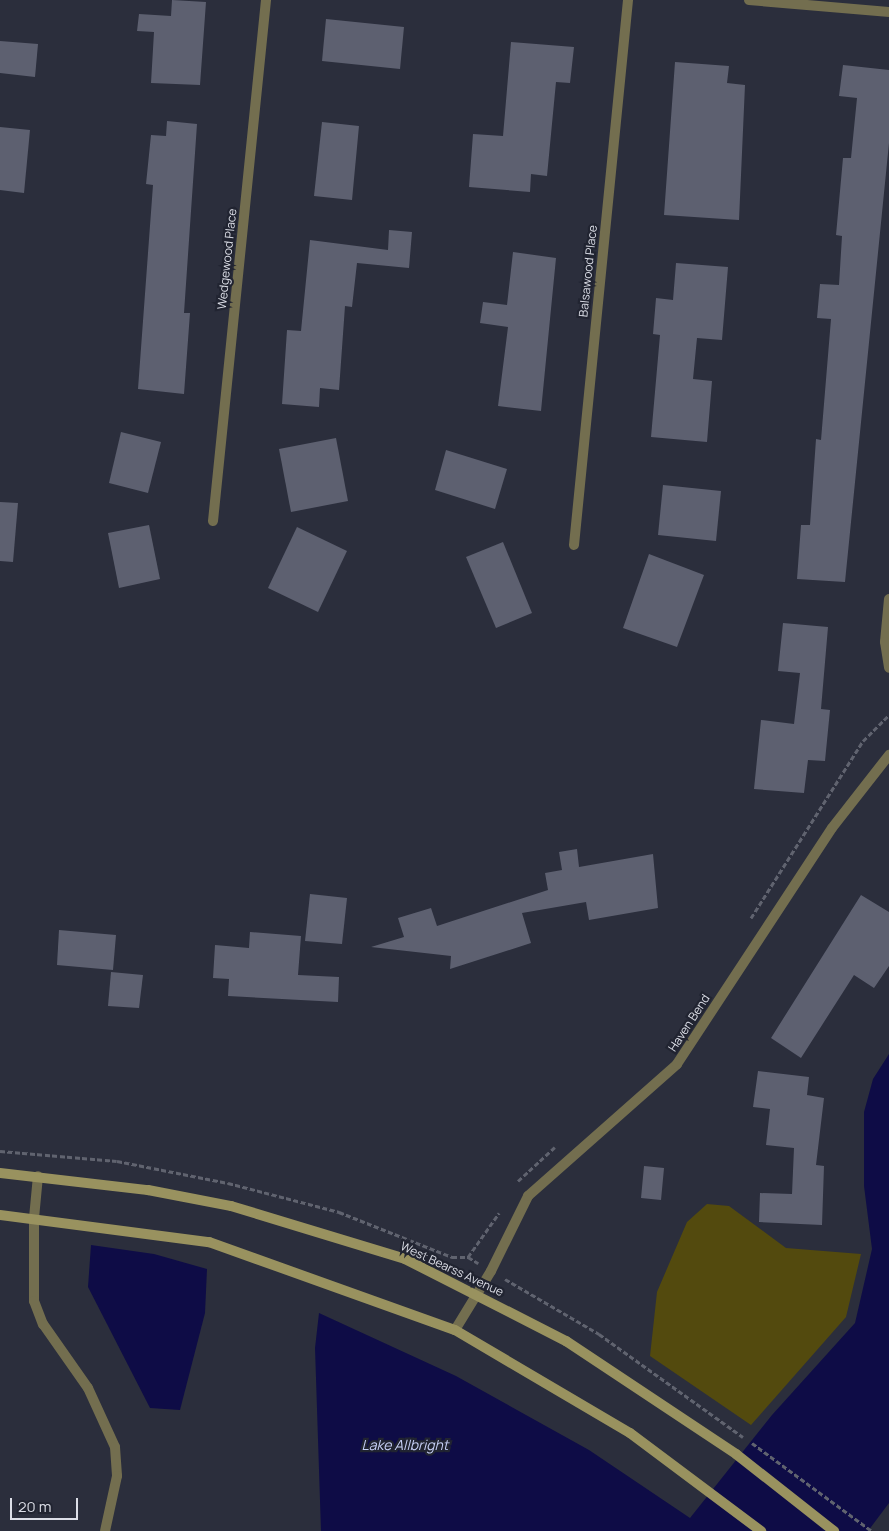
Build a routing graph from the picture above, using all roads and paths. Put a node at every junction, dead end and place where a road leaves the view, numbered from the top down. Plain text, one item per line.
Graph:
1 (266, 0) edge
2 (628, 0) edge
3 (749, 0) edge
4 (889, 12) edge
5 (213, 521) dead end
6 (574, 545) dead end
7 (889, 599) edge
8 (889, 668) edge
9 (889, 715) edge
10 (889, 755) edge
11 (747, 924) dead end
12 (562, 1142) dead end
13 (0, 1173) edge
14 (38, 1176) junction
15 (515, 1186) dead end
16 (505, 1203) dead end
17 (0, 1215) edge
18 (34, 1218) junction
19 (468, 1257) dead end
20 (492, 1271) junction
21 (478, 1292) junction
22 (455, 1330) junction
23 (105, 1531) edge
24 (761, 1531) edge
25 (834, 1531) edge
26 (872, 1531) edge

1 - 5 street, Wedgewood Place
2 - 6 street, Balsawood Place
3 - 4 street
7 - 8 street
9 - 11 path
10 - 20 street, Haven Bend
12 - 15 path
13 - 14 main road, West Bearss Avenue
14 - 18 street
14 - 21 main road, West Bearss Avenue
16 - 19 path
17 - 18 main road
18 - 22 main road
18 - 23 street
20 - 21 street, Haven Bend
20 - 26 path
21 - 22 street, Haven Bend
21 - 25 main road, West Bearss Avenue
22 - 24 main road

